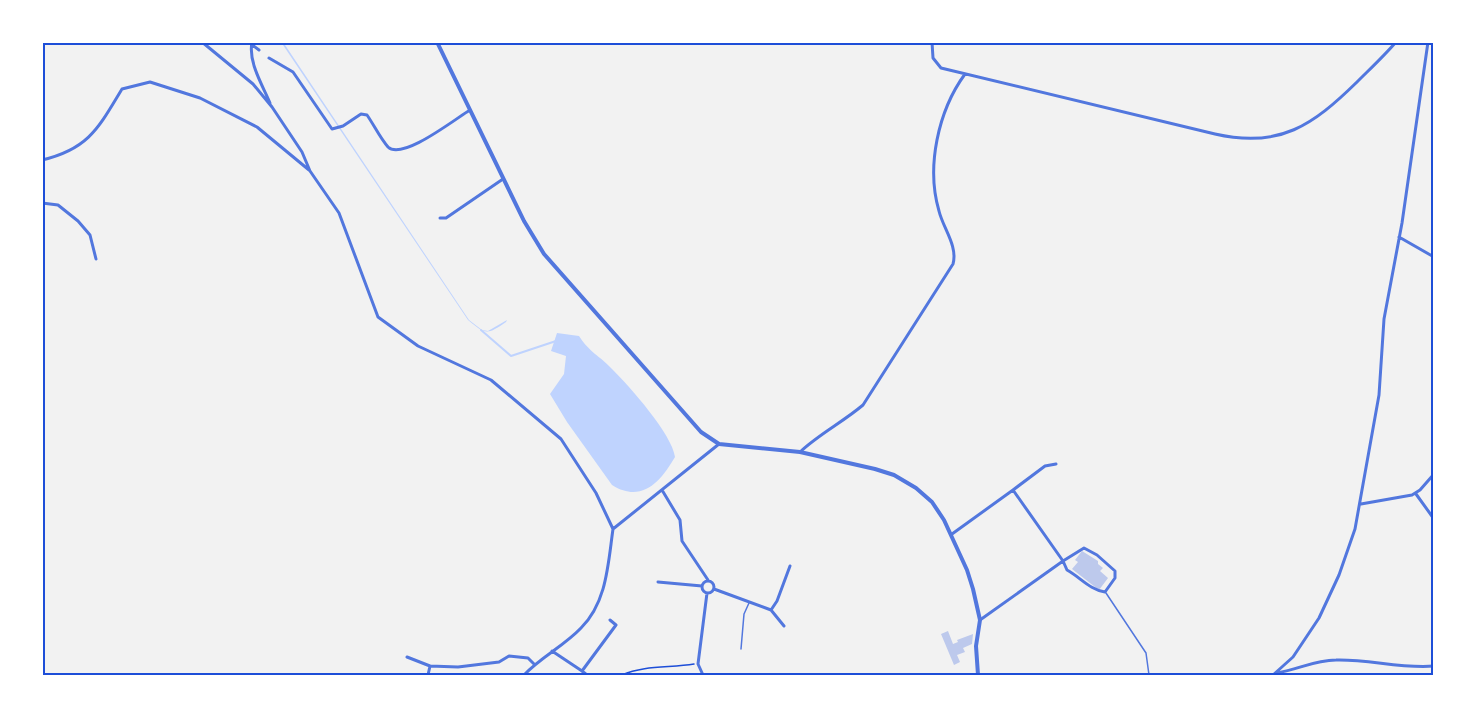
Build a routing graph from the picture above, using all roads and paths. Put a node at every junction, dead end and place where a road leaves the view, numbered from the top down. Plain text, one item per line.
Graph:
1 (202, 42) edge
2 (437, 42) edge
3 (932, 42) edge
4 (1396, 42) edge
5 (1428, 42) edge
6 (251, 43) edge
7 (260, 50) dead end
8 (269, 58) dead end
9 (965, 74) junction
10 (272, 107) junction
11 (470, 110) junction
12 (42, 160) edge
13 (310, 171) junction
14 (503, 179) junction
15 (42, 203) edge
16 (440, 218) dead end
17 (1400, 237) junction
18 (1434, 257) edge
19 (96, 260) dead end
20 (719, 444) junction
21 (800, 452) junction
22 (1056, 464) dead end
23 (1434, 474) edge
24 (662, 490) junction
25 (1013, 490) junction
26 (1416, 494) junction
27 (1361, 504) junction
28 (1432, 512) edge
29 (1434, 519) edge
30 (614, 529) junction
31 (952, 534) junction
32 (1063, 561) junction
33 (790, 566) dead end
34 (708, 580) junction
35 (657, 582) dead end
36 (702, 586) junction
37 (714, 589) junction
38 (707, 592) junction
39 (1105, 592) junction
40 (749, 602) junction
41 (771, 610) junction
42 (610, 620) dead end
43 (980, 620) junction
44 (784, 626) dead end
45 (741, 649) dead end
46 (552, 651) junction
47 (407, 657) dead end
48 (534, 664) junction
49 (698, 664) junction
50 (429, 666) junction
51 (1434, 666) edge
52 (458, 668) junction
53 (582, 671) junction
54 (1274, 674) edge
55 (428, 675) edge
56 (457, 675) edge
57 (524, 675) edge
58 (587, 675) edge
59 (622, 675) edge
60 (703, 675) edge
61 (978, 675) edge
62 (1149, 675) edge

1 - 10 street
2 - 11 street
3 - 9 street
4 - 9 street
5 - 17 street
6 - 7 street
6 - 10 street
8 - 11 street
9 - 21 street
10 - 13 street
11 - 14 street
12 - 13 street
13 - 30 street
14 - 16 street
14 - 20 street
15 - 19 street
17 - 18 street
17 - 27 street
20 - 21 street
20 - 24 street
21 - 31 street
22 - 25 street
23 - 26 street
24 - 30 street
24 - 34 street
25 - 31 street
25 - 32 street
26 - 27 street
26 - 28 street
27 - 54 street
28 - 29 street
30 - 46 street
31 - 43 street
32 - 39 street
32 - 39 street
32 - 43 street
33 - 41 street
34 - 36 street
34 - 37 street
35 - 36 street
36 - 38 street
37 - 38 street
37 - 40 street
38 - 49 street
39 - 62 lane
40 - 41 street
40 - 45 lane
41 - 44 street
42 - 53 street
43 - 61 street
46 - 48 street
46 - 53 street
47 - 50 street
48 - 52 street
48 - 57 street
49 - 59 path
49 - 60 street
50 - 52 street
50 - 55 street
51 - 54 street
52 - 56 street
53 - 58 street

